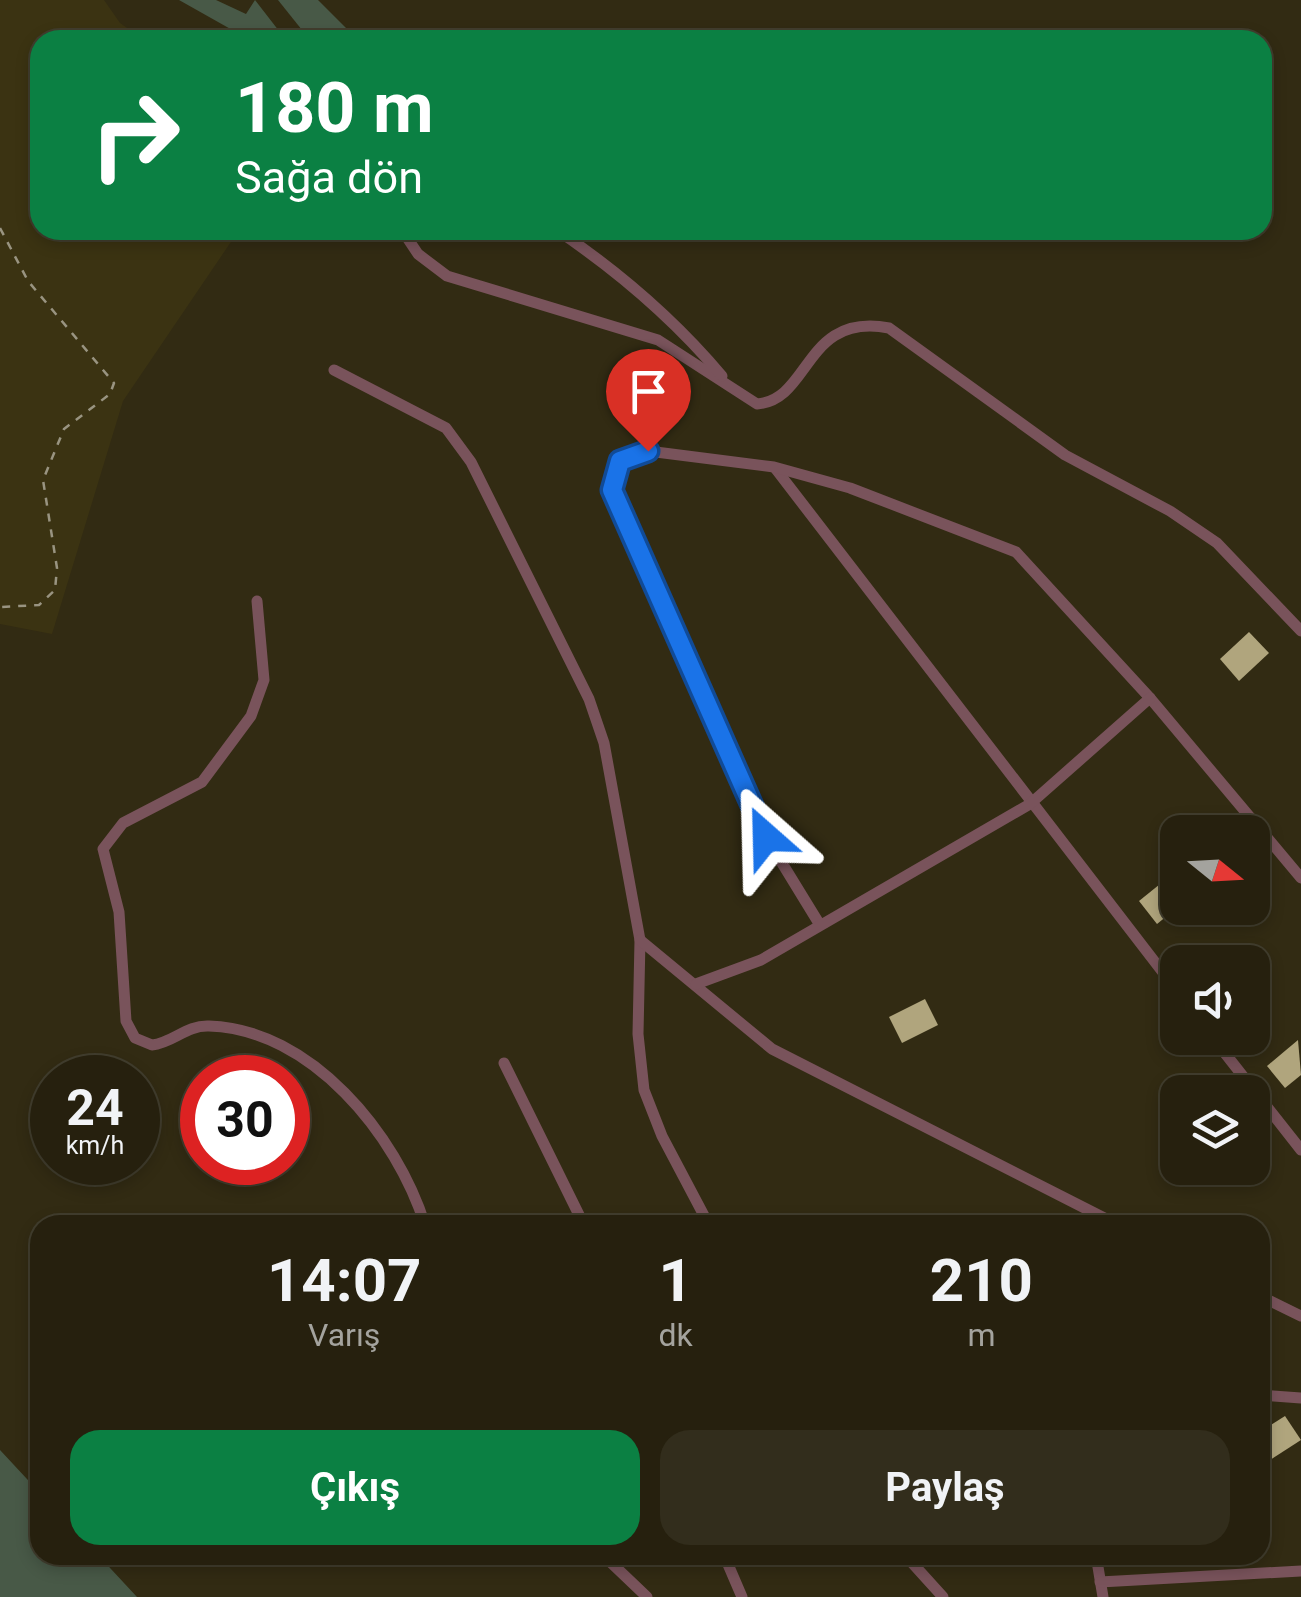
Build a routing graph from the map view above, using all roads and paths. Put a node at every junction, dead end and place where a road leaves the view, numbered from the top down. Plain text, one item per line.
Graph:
1 (0, 228) edge
2 (409, 240) edge
3 (571, 240) edge
4 (334, 370) dead end
5 (738, 395) junction
6 (774, 467) junction
7 (257, 601) dead end
8 (0, 607) edge
9 (1301, 630) edge
10 (1150, 698) junction
11 (1030, 804) junction
12 (1301, 878) edge
13 (820, 926) junction
14 (640, 940) junction
15 (1160, 969) edge
16 (696, 984) junction
17 (1226, 1055) edge
18 (504, 1063) dead end
19 (1301, 1150) edge
20 (421, 1215) edge
21 (579, 1215) edge
22 (704, 1215) edge
23 (1098, 1215) edge
24 (1270, 1301) edge
25 (1301, 1316) edge
26 (1270, 1396) edge
27 (1301, 1398) edge
28 (614, 1565) edge
29 (728, 1565) edge
30 (914, 1565) edge
31 (1097, 1565) edge
32 (1301, 1571) edge
33 (1100, 1582) junction
34 (647, 1597) edge
35 (742, 1597) edge
36 (943, 1597) edge
37 (1103, 1597) edge

1 - 8 path
2 - 5 street
3 - 5 street
4 - 14 street
5 - 9 street
6 - 10 street
6 - 11 street
6 - 13 street
7 - 20 street
10 - 11 street
10 - 12 street
11 - 13 street
11 - 15 street
13 - 16 street
14 - 16 street
14 - 22 street
16 - 23 street
17 - 19 street
18 - 21 street
24 - 25 street
26 - 27 street
28 - 34 street
29 - 35 street
30 - 36 street
31 - 33 street
32 - 33 street
33 - 37 street

